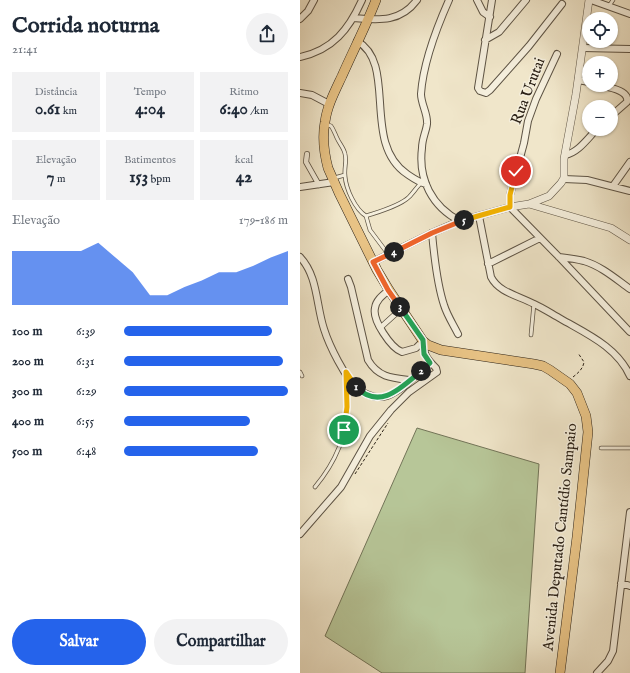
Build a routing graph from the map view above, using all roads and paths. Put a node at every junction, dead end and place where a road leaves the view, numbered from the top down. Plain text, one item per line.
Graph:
1 (314, 0) edge
2 (362, 0) edge
3 (376, 0) edge
4 (417, 0) edge
5 (449, 0) edge
6 (477, 0) edge
7 (492, 0) edge
8 (526, 0) edge
9 (590, 0) edge
10 (612, 0) edge
11 (562, 4) dead end
12 (609, 6) junction
13 (588, 12) edge
14 (630, 14) edge
15 (490, 17) junction
16 (353, 18) junction
17 (300, 19) edge
18 (368, 19) junction
19 (485, 40) junction
20 (357, 41) junction
21 (583, 48) joint
22 (630, 49) edge
23 (557, 54) dead end
24 (300, 57) edge
25 (578, 80) junction
26 (582, 81) edge
27 (618, 91) edge
28 (300, 93) edge
29 (329, 104) junction
30 (618, 110) edge
31 (324, 124) junction
32 (590, 136) edge
33 (307, 154) dead end
34 (565, 155) junction
35 (630, 162) edge
36 (345, 175) junction
37 (564, 179) junction
38 (333, 180) junction
39 (424, 183) junction
40 (319, 185) junction
41 (613, 186) junction
42 (300, 187) edge
43 (630, 191) edge
44 (529, 204) junction
45 (510, 207) junction
46 (366, 216) junction
47 (479, 216) junction
48 (460, 221) junction
49 (432, 233) junction
50 (540, 238) junction
51 (630, 240) edge
52 (388, 254) junction
53 (300, 257) edge
54 (559, 257) junction
55 (373, 262) junction
56 (488, 264) junction
57 (348, 279) dead end
58 (630, 289) edge
59 (388, 290) junction
60 (534, 303) junction
61 (401, 309) junction
62 (380, 328) junction
63 (630, 332) edge
64 (458, 334) dead end
65 (531, 335) dead end
66 (423, 340) junction
67 (434, 347) junction
68 (578, 353) dead end
69 (426, 357) junction
70 (432, 364) junction
71 (300, 372) edge
72 (346, 372) junction
73 (302, 376) dead end
74 (630, 376) edge
75 (410, 380) junction
76 (567, 382) junction
77 (391, 410) junction
78 (601, 448) dead end
79 (630, 448) edge
80 (344, 482) junction
81 (315, 488) dead end
82 (630, 512) edge
83 (628, 533) edge
84 (300, 534) edge
85 (622, 583) junction
86 (630, 586) edge
87 (560, 673) edge
88 (596, 673) edge

1 - 17 street
2 - 16 street
3 - 18 main road, Avenida Deputado Cantídio Sampaio
4 - 18 street
5 - 39 street
6 - 15 street
7 - 15 street
8 - 19 street
9 - 12 street
9 - 13 street
10 - 12 lane
11 - 19 street
12 - 14 street
15 - 19 street
16 - 18 street
16 - 24 street
18 - 20 main road, Avenida Deputado Cantídio Sampaio
20 - 29 main road, Avenida Deputado Cantídio Sampaio
20 - 39 street
21 - 22 street
21 - 25 street
23 - 45 street, Rua Urutai
25 - 26 street
25 - 34 street
27 - 30 street
28 - 29 street
29 - 31 main road, Avenida Deputado Cantídio Sampaio
31 - 36 lane
31 - 38 main road, Avenida Deputado Cantídio Sampaio
32 - 34 street
33 - 40 street
34 - 37 street
35 - 41 street
36 - 38 lane
36 - 46 lane
37 - 41 street
37 - 44 street
38 - 40 street
38 - 55 main road, Avenida Deputado Cantídio Sampaio
39 - 46 lane
39 - 48 street
40 - 42 street
41 - 43 street
44 - 45 street
44 - 51 street
45 - 47 street
45 - 50 street
46 - 52 lane
47 - 48 street
47 - 56 street
48 - 49 street
49 - 52 street
49 - 64 street
50 - 54 street
50 - 56 street
52 - 55 street
53 - 72 street
54 - 58 street
54 - 63 street
55 - 59 main road, Avenida Deputado Cantídio Sampaio
56 - 60 street
57 - 75 street
59 - 61 main road, Avenida Deputado Cantídio Sampaio
59 - 62 street
60 - 65 lane
60 - 74 street
61 - 62 street
61 - 66 main road, Avenida Deputado Cantídio Sampaio
62 - 66 street
66 - 67 main road, Avenida Deputado Cantídio Sampaio
66 - 69 street, Avenida Deputado Cantídio Sampaio
67 - 69 street
67 - 76 main road, Avenida Deputado Cantídio Sampaio
68 - 76 path
69 - 70 street, Avenida Deputado Cantídio Sampaio
70 - 75 street
70 - 77 street
71 - 73 lane
72 - 75 street
72 - 81 lane
76 - 87 main road, Avenida Deputado Cantídio Sampaio
77 - 80 street
77 - 80 path
78 - 79 lane
80 - 84 street
82 - 83 street
83 - 85 street
85 - 86 street
85 - 88 street

